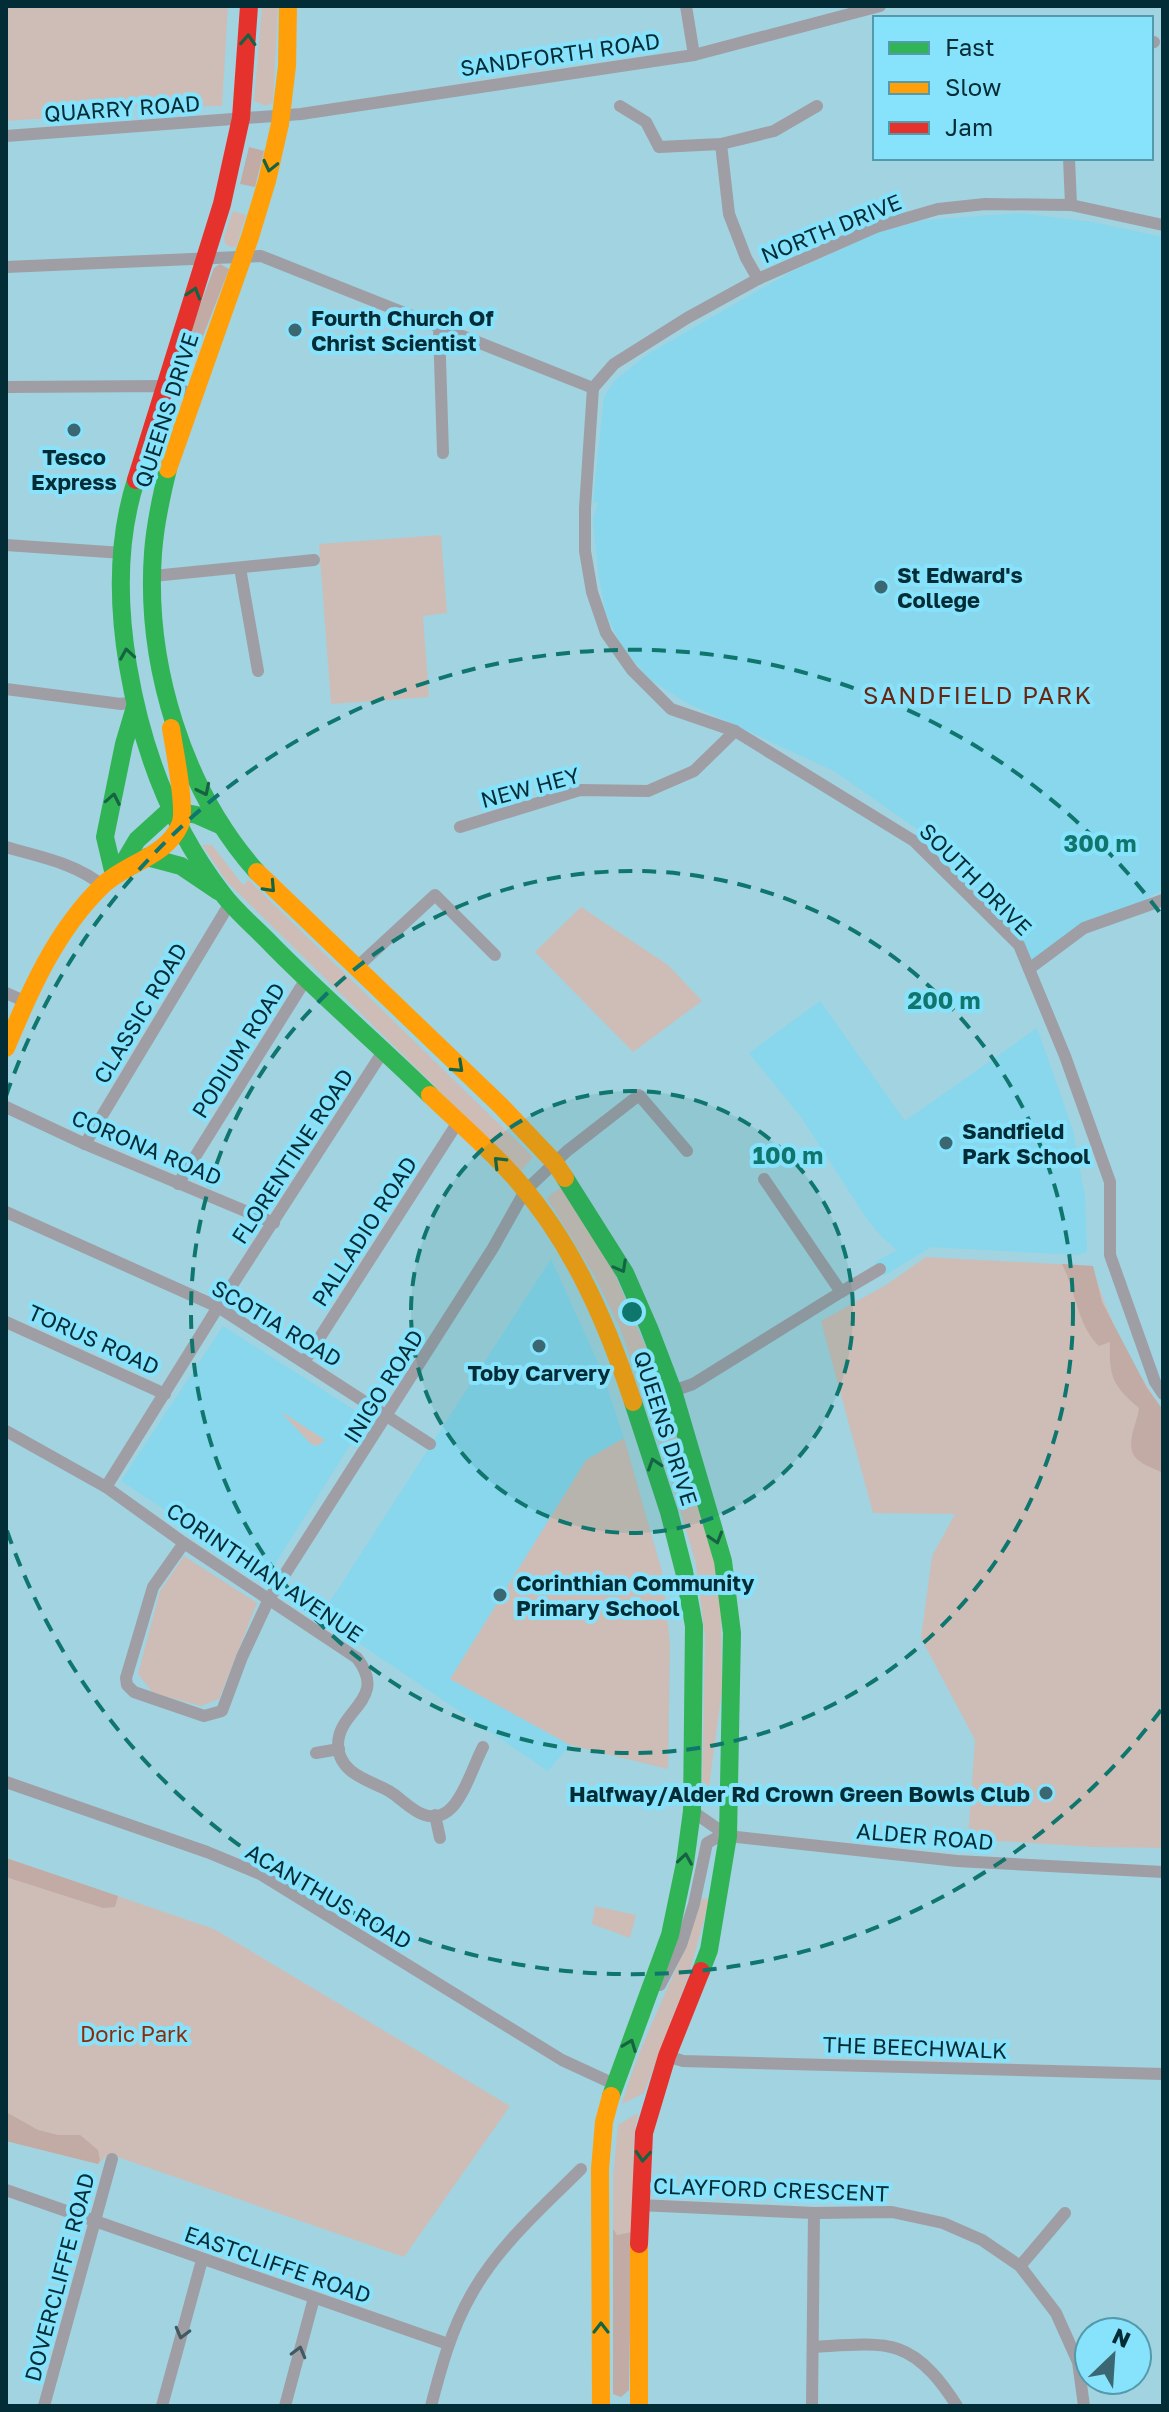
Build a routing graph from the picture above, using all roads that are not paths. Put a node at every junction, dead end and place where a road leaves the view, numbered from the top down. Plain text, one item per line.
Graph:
1 (249, 6) edge
2 (288, 6) edge
3 (686, 6) edge
4 (880, 6) edge
5 (694, 55) junction
6 (620, 106) dead end
7 (817, 106) dead end
8 (281, 116) junction
9 (241, 118) junction
10 (6, 136) edge
11 (721, 144) junction
12 (1069, 160) edge
13 (1071, 205) junction
14 (1163, 225) edge
15 (245, 257) junction
16 (204, 258) junction
17 (6, 267) edge
18 (758, 279) junction
19 (439, 328) junction
20 (165, 386) junction
21 (6, 387) edge
22 (593, 388) junction
23 (194, 394) junction
24 (443, 453) dead end
25 (6, 545) edge
26 (123, 553) junction
27 (314, 560) dead end
28 (240, 568) junction
29 (153, 576) junction
30 (258, 671) dead end
31 (6, 689) edge
32 (168, 701) junction
33 (135, 705) junction
34 (735, 731) junction
35 (177, 816) junction
36 (222, 826) junction
37 (460, 827) dead end
38 (6, 847) edge
39 (147, 857) junction
40 (112, 878) junction
41 (227, 899) junction
42 (1163, 900) edge
43 (495, 955) dead end
44 (355, 969) junction
45 (1029, 969) junction
46 (306, 979) junction
47 (6, 993) edge
48 (24, 1001) junction
49 (6, 1048) edge
50 (384, 1050) junction
51 (6, 1107) edge
52 (458, 1122) junction
53 (85, 1144) junction
54 (687, 1151) dead end
55 (555, 1163) junction
56 (764, 1179) dead end
57 (178, 1184) junction
58 (525, 1191) junction
59 (6, 1212) edge
60 (274, 1223) junction
61 (880, 1269) dead end
62 (841, 1292) junction
63 (218, 1307) junction
64 (6, 1322) edge
65 (304, 1362) junction
66 (673, 1391) junction
67 (165, 1394) junction
68 (1163, 1394) edge
69 (388, 1416) junction
70 (6, 1431) edge
71 (430, 1444) dead end
72 (106, 1487) junction
73 (184, 1543) junction
74 (269, 1599) junction
75 (483, 1747) dead end
76 (339, 1749) junction
77 (316, 1753) dead end
78 (6, 1782) edge
79 (692, 1811) junction
80 (435, 1815) junction
81 (728, 1836) junction
82 (440, 1838) dead end
83 (1163, 1872) edge
84 (643, 2011) junction
85 (667, 2056) junction
86 (1163, 2074) edge
87 (614, 2084) junction
88 (112, 2159) dead end
89 (581, 2169) dead end
90 (6, 2190) edge
91 (639, 2205) junction
92 (814, 2213) junction
93 (1065, 2213) dead end
94 (95, 2221) junction
95 (202, 2260) junction
96 (1020, 2266) junction
97 (314, 2298) junction
98 (448, 2344) junction
99 (814, 2347) junction
100 (44, 2406) edge
101 (162, 2406) edge
102 (285, 2406) edge
103 (431, 2406) edge
104 (601, 2406) edge
105 (639, 2406) edge
106 (812, 2406) edge
107 (957, 2406) edge
108 (1084, 2406) edge

9 -> 1 main road, QUEENS DRIVE
2 - 8 main road, QUEENS DRIVE
3 - 5 street
4 - 5 street, SANDFORTH ROAD
5 - 8 street, SANDFORTH ROAD
6 - 11 street
7 - 11 street
8 - 9 street, SANDFORTH ROAD
8 -> 15 main road, QUEENS DRIVE
9 - 10 street, QUARRY ROAD
9 - 16 main road, QUEENS DRIVE
11 - 18 street
12 - 13 street
13 - 14 street, NORTH DRIVE
13 - 18 street, NORTH DRIVE
15 - 16 street
15 - 19 street
15 - 23 main road, QUEENS DRIVE
16 - 17 street
20 -> 16 main road, QUEENS DRIVE
18 - 22 street, NORTH DRIVE
19 - 22 street
19 - 24 street
20 - 21 street
20 - 23 street
20 - 26 main road, QUEENS DRIVE
22 - 34 street, SOUTH DRIVE
23 - 29 main road, QUEENS DRIVE
25 - 26 street
33 -> 26 main road, QUEENS DRIVE
27 - 28 street
28 - 29 street
28 - 30 street
29 - 32 main road, QUEENS DRIVE
31 - 33 street
32 - 35 main road
32 -> 36 main road, QUEENS DRIVE
33 - 35 main road, QUEENS DRIVE
40 -> 33 main road, QUEENS DRIVE
34 - 37 street, NEW HEY
34 - 45 street, SOUTH DRIVE
35 - 36 main road, QUEENS DRIVE
35 - 39 main road
35 - 40 main road
35 - 41 main road, QUEENS DRIVE
36 -> 44 main road, QUEENS DRIVE
38 - 40 street
39 - 40 main road
39 - 41 main road
40 - 48 main road
41 - 46 main road, QUEENS DRIVE
41 - 53 street, CLASSIC ROAD
42 - 45 street
43 - 44 street
44 -> 55 main road, QUEENS DRIVE
45 - 68 street, SOUTH DRIVE
46 - 50 main road, QUEENS DRIVE
46 - 57 street, PODIUM ROAD
47 - 48 street
48 - 49 main road
50 - 52 main road, QUEENS DRIVE
50 - 60 street, FLORENTINE ROAD
51 - 53 street, CORONA ROAD
58 -> 52 main road, QUEENS DRIVE
52 - 65 street, PALLADIO ROAD
53 - 57 street, CORONA ROAD
54 - 55 street, INIGO ROAD
55 - 58 street, INIGO ROAD
55 -> 66 main road, QUEENS DRIVE
56 - 62 street
57 - 60 street, CORONA ROAD
58 - 69 street, INIGO ROAD
79 -> 58 main road, QUEENS DRIVE
59 - 63 street, SCOTIA ROAD
60 - 63 street, FLORENTINE ROAD
61 - 62 street
62 - 66 street
63 - 65 street, SCOTIA ROAD
63 - 67 street, FLORENTINE ROAD
64 - 67 street, TORUS ROAD
65 - 69 street, SCOTIA ROAD
66 -> 81 main road, QUEENS DRIVE
67 - 72 street, FLORENTINE ROAD
69 - 71 street, SCOTIA ROAD
69 - 74 street, INIGO ROAD
70 - 72 street, CORINTHIAN AVENUE
72 - 73 street, CORINTHIAN AVENUE
73 - 74 street, CORINTHIAN AVENUE
73 - 74 street, INIGO ROAD
74 - 76 street, CORINTHIAN AVENUE
75 - 80 street
76 - 77 street
76 - 80 street
78 - 87 street, ACANTHUS ROAD
79 - 81 street, ALDER ROAD
84 -> 79 main road, QUEENS DRIVE
80 - 82 street
81 - 83 street, ALDER ROAD
81 - 84 street
81 - 85 main road, QUEENS DRIVE
87 -> 84 main road, QUEENS DRIVE
85 - 86 street, THE BEECHWALK
85 -> 91 main road, QUEENS DRIVE
104 -> 87 main road, QUEENS DRIVE
88 - 94 street, DOVERCLIFFE ROAD
89 - 98 street
90 - 94 street, EASTCLIFFE ROAD
91 - 92 street, CLAYFORD CRESCENT
91 - 105 main road, QUEENS DRIVE
92 - 96 street, CLAYFORD CRESCENT
92 - 99 street
93 - 96 street
94 - 95 street, EASTCLIFFE ROAD
94 - 100 street, DOVERCLIFFE ROAD
95 - 97 street, EASTCLIFFE ROAD
95 -> 101 street
96 - 108 street, CLAYFORD CRESCENT
97 - 98 street, EASTCLIFFE ROAD
102 -> 97 street
98 - 103 street
99 - 106 street
99 - 107 street

